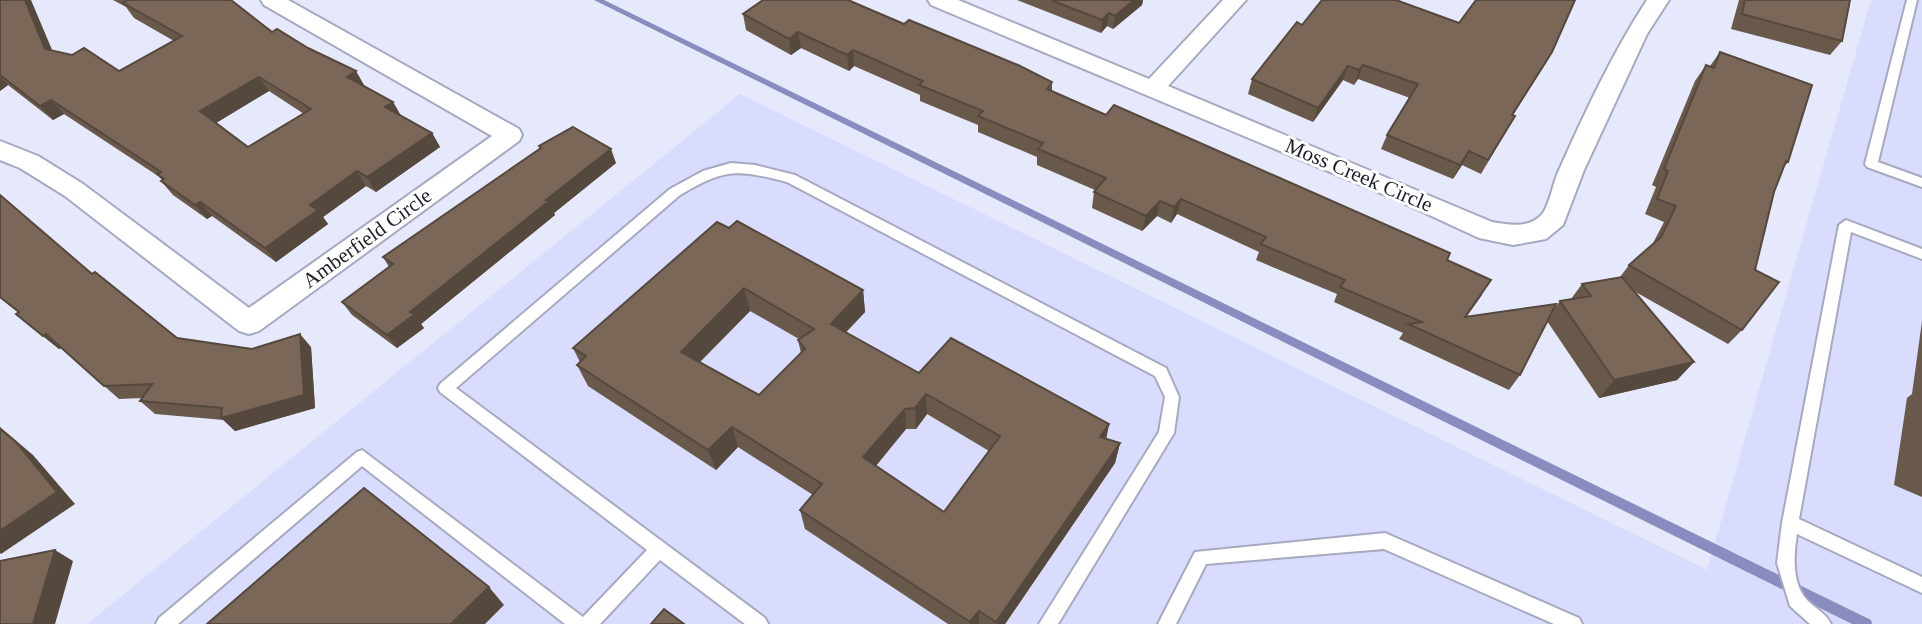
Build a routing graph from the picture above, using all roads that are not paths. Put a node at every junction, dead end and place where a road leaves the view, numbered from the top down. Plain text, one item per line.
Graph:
1 (272, 0) edge
2 (939, 0) edge
3 (1235, 0) edge
4 (1658, 0) edge
5 (1912, 0) edge
6 (1153, 89) junction
7 (0, 150) edge
8 (1922, 183) edge
9 (1922, 254) edge
10 (1790, 523) junction
11 (660, 548) junction
12 (1922, 584) edge
13 (165, 624) edge
14 (579, 624) edge
15 (589, 624) edge
16 (759, 624) edge
17 (1048, 624) edge
18 (1167, 624) edge
19 (1573, 624) edge
20 (1822, 624) edge

1 - 7 street, Amberfield Circle
2 - 6 street, Moss Creek Circle
3 - 6 street
4 - 6 street, Moss Creek Circle
5 - 8 lane
9 - 10 lane
10 - 12 lane
10 - 20 lane
11 - 15 lane
11 - 16 lane
11 - 17 lane
13 - 14 lane
18 - 19 lane

